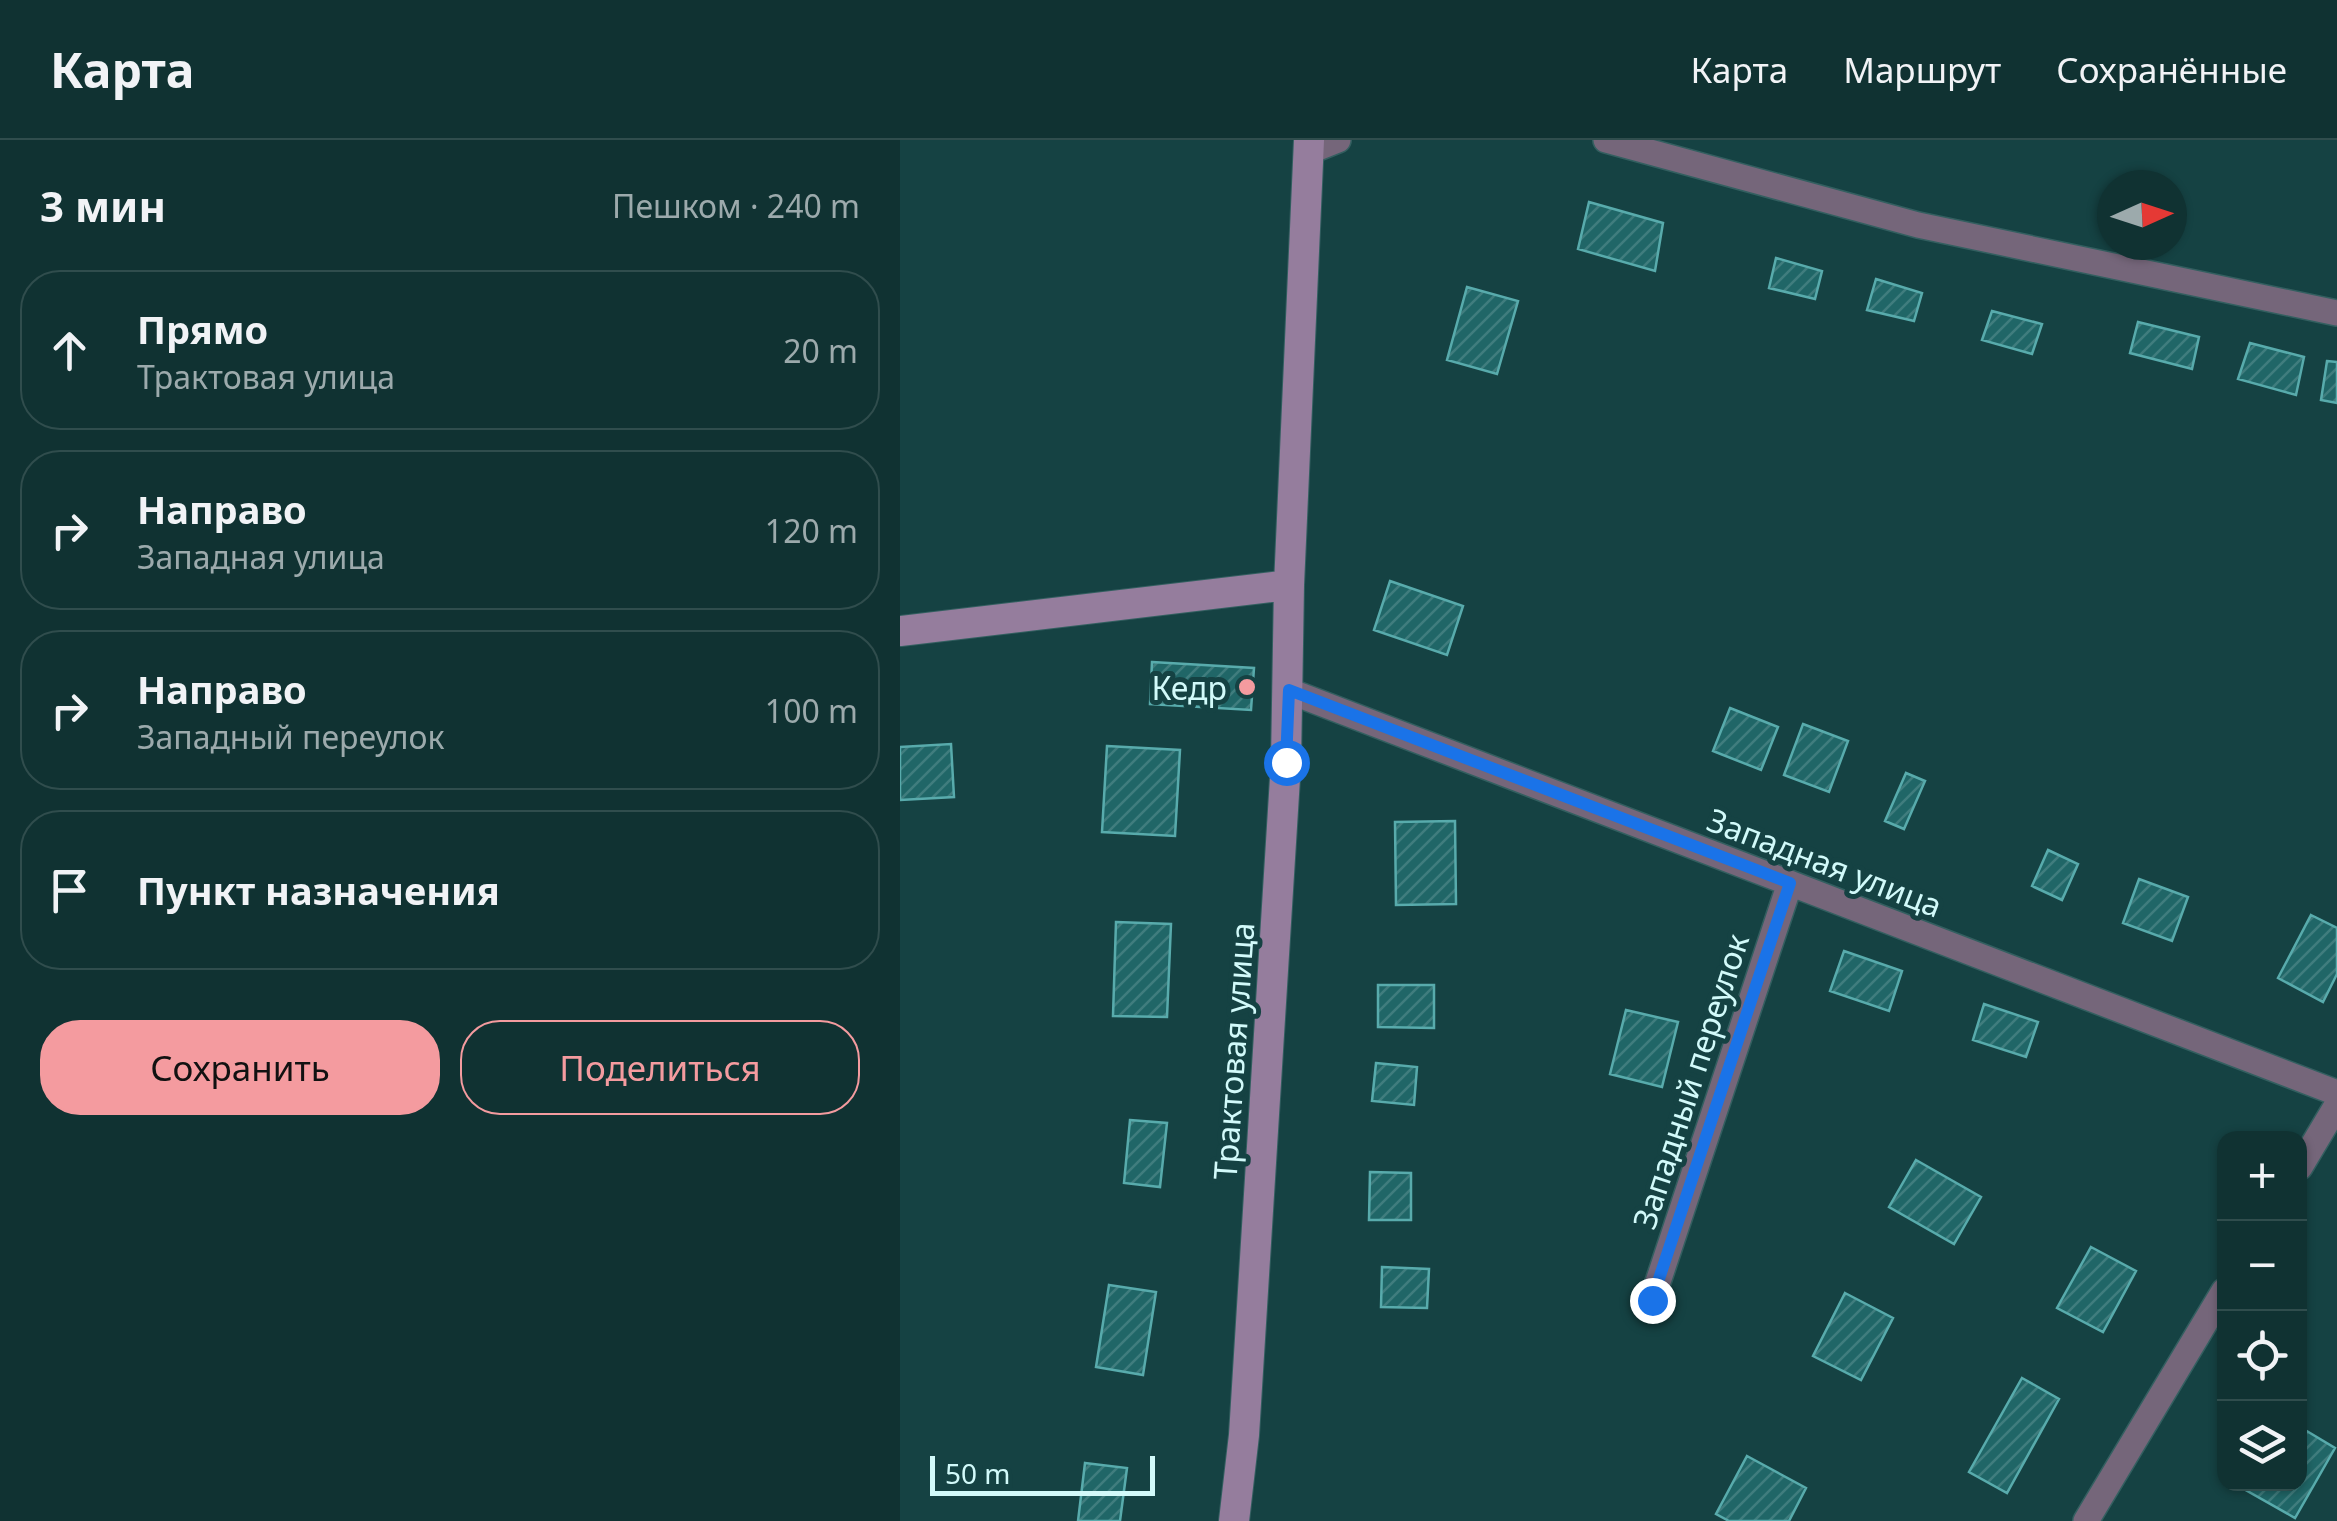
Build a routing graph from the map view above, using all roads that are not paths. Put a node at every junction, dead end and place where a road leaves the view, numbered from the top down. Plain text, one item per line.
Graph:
1 (1338, 140) edge
2 (1606, 140) edge
3 (1309, 146) edge
4 (2337, 313) edge
5 (1288, 585) junction
6 (900, 631) edge
7 (1289, 690) junction
8 (1790, 883) junction
9 (2337, 1094) edge
10 (2337, 1104) edge
11 (2307, 1155) edge
12 (1652, 1300) dead end
13 (2217, 1303) edge
14 (1234, 1521) edge
15 (2086, 1521) edge

1 - 3 street
2 - 4 street
3 - 5 street, Трактовая улица
5 - 6 street
5 - 7 street, Трактовая улица
7 - 8 street, Западная улица
7 - 14 street, Трактовая улица
8 - 9 street, Западная улица
8 - 12 street, Западный переулок
10 - 11 street
13 - 15 street

